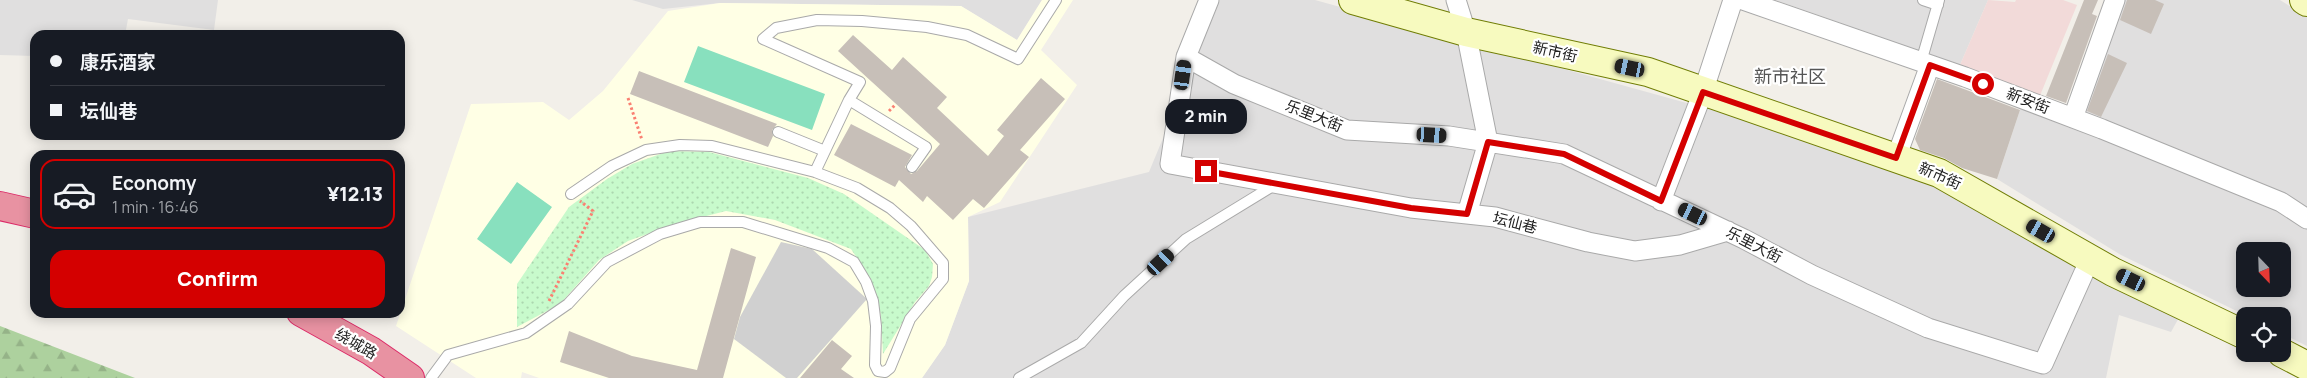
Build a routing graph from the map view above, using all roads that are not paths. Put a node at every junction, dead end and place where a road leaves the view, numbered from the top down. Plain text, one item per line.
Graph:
1 (1056, 0) edge
2 (1209, 0) edge
3 (1352, 0) edge
4 (1456, 0) edge
5 (1733, 0) edge
6 (1743, 0) edge
7 (1923, 0) edge
8 (2115, 0) edge
9 (1938, 3) edge
10 (1466, 32) junction
11 (1186, 57) junction
12 (1925, 64) junction
13 (1703, 92) junction
14 (849, 100) junction
15 (2073, 118) junction
16 (778, 132) dead end
17 (1488, 142) junction
18 (825, 151) junction
19 (1896, 158) junction
20 (912, 167) dead end
21 (815, 172) junction
22 (1277, 183) junction
23 (571, 194) road end
24 (1661, 201) junction
25 (0, 206) edge
26 (30, 213) edge
27 (1467, 214) junction
28 (2307, 219) edge
29 (1728, 231) junction
30 (2090, 259) junction
31 (312, 318) edge
32 (2236, 331) edge
33 (2291, 358) edge
34 (2307, 366) edge
35 (410, 378) edge
36 (431, 378) edge
37 (1019, 378) edge

1 - 14 lane
2 - 11 street
3 - 10 street, 新市街
4 - 10 street
5 - 13 street
6 - 12 street, 新安街
7 - 9 lane
8 - 15 street
9 - 12 lane
10 - 13 street, 新市街
10 - 17 street
11 - 17 street, 乐里大街
11 - 22 street, 坛仙巷
12 - 15 street, 新安街
12 - 19 street
13 - 19 street, 新市街
13 - 24 street
14 - 18 lane
14 - 20 lane
15 - 28 street, 新安街
16 - 18 lane
17 - 24 street, 乐里大街
17 - 27 street
18 - 21 lane
19 - 30 street, 新市街
21 - 23 lane
21 - 36 lane
22 - 27 street, 坛仙巷
22 - 37 lane
24 - 29 street, 乐里大街
25 - 26 highway
27 - 29 street, 坛仙巷
29 - 30 street, 乐里大街
30 - 32 street, 新市街
31 - 35 highway, 绕城路
33 - 34 street

